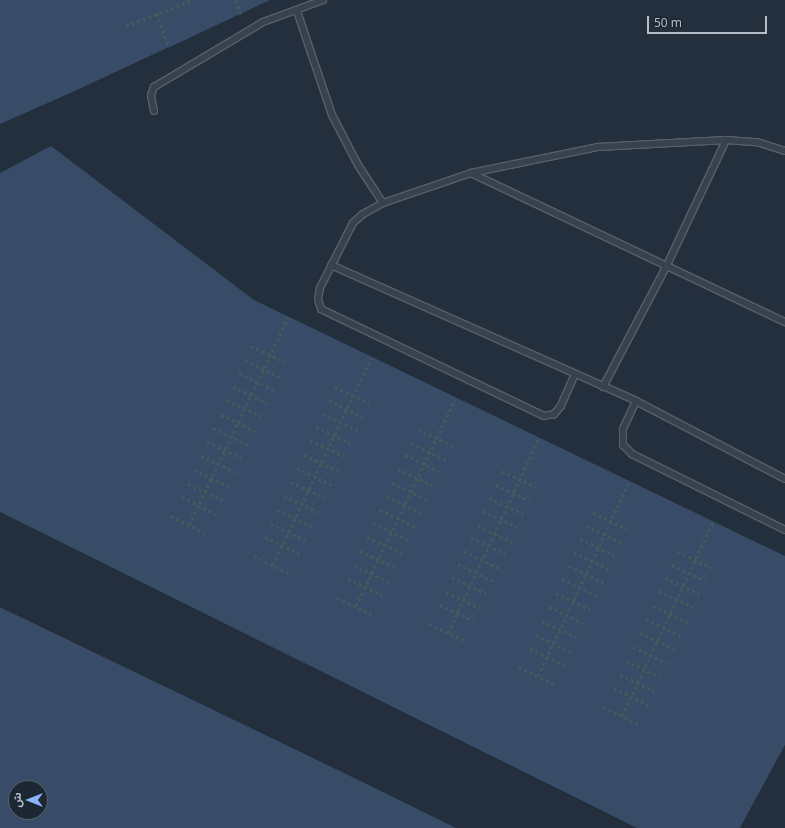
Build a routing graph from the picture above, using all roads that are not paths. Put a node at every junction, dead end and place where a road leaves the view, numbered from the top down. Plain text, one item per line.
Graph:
1 (323, 0) edge
2 (297, 11) junction
3 (154, 111) dead end
4 (726, 140) junction
5 (785, 151) edge
6 (470, 173) junction
7 (382, 203) junction
8 (331, 265) junction
9 (667, 265) junction
10 (785, 322) edge
11 (575, 374) junction
12 (603, 386) junction
13 (636, 400) junction
14 (785, 479) edge
15 (785, 530) edge

1 - 2 lane
2 - 3 lane
2 - 7 lane
4 - 5 lane
4 - 6 lane
4 - 9 lane
6 - 7 lane
6 - 9 lane
7 - 8 lane
8 - 11 lane
8 - 11 lane
9 - 10 lane
9 - 12 lane
11 - 12 lane
12 - 13 lane
13 - 14 lane
13 - 15 lane

